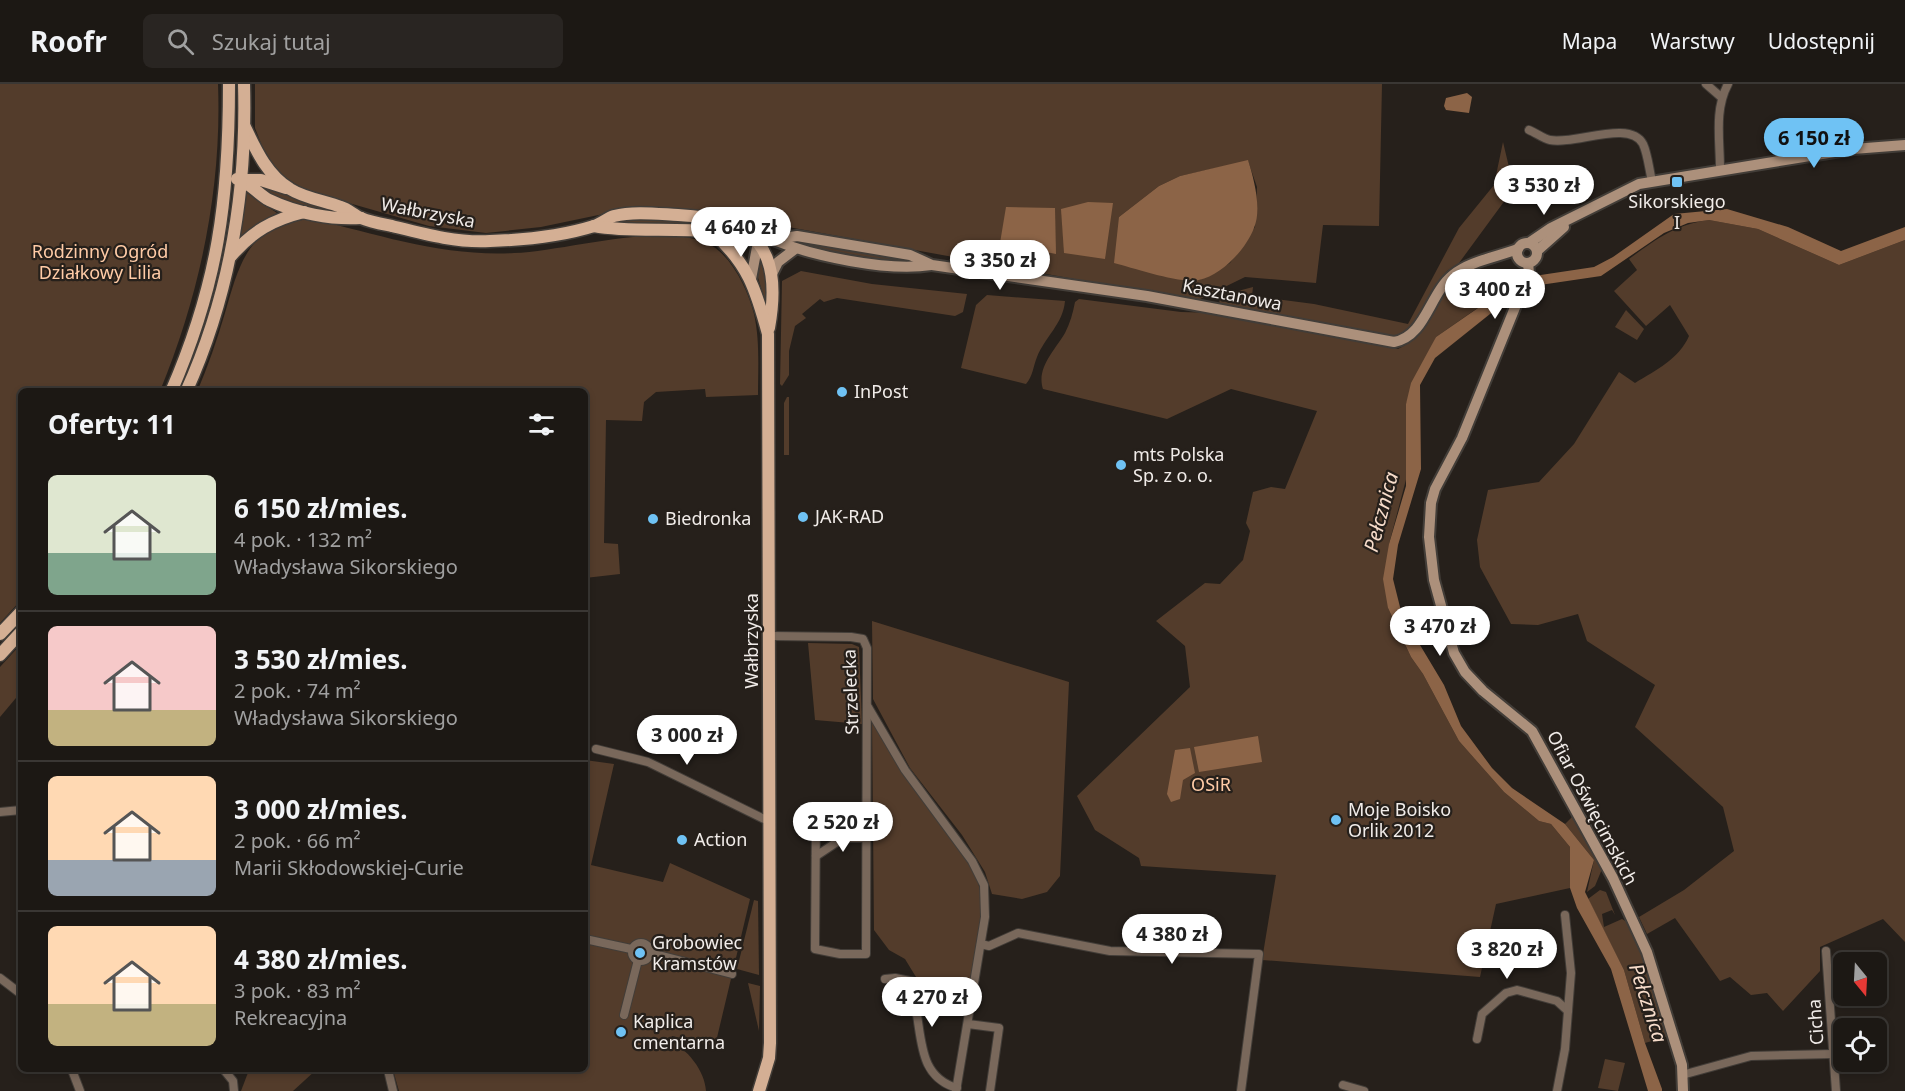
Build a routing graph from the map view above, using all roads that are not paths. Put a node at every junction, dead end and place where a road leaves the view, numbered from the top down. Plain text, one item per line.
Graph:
1 (229, 84) edge
2 (244, 84) edge
3 (1706, 84) edge
4 (1728, 84) edge
5 (1721, 97) junction
6 (245, 127) junction
7 (1529, 130) dead end
8 (1905, 145) edge
9 (1720, 169) junction
10 (227, 177) junction
11 (242, 180) junction
12 (1652, 180) junction
13 (290, 189) junction
14 (305, 212) junction
15 (362, 218) junction
16 (594, 226) junction
17 (712, 232) junction
18 (764, 241) junction
19 (1533, 247) junction
20 (795, 249) junction
21 (230, 256) junction
22 (1523, 261) junction
23 (932, 265) junction
24 (773, 272) junction
25 (751, 279) junction
26 (768, 334) junction
27 (173, 388) edge
28 (188, 388) edge
29 (18, 615) edge
30 (0, 634) edge
31 (18, 635) edge
32 (770, 636) junction
33 (0, 655) edge
34 (868, 707) junction
35 (596, 749) dead end
36 (18, 810) edge
37 (0, 812) edge
38 (816, 813) dead end
39 (770, 819) junction
40 (866, 838) junction
41 (816, 856) junction
42 (1565, 915) dead end
43 (588, 940) edge
44 (981, 944) junction
45 (631, 949) junction
46 (1826, 951) dead end
47 (651, 953) junction
48 (638, 960) junction
49 (732, 974) dead end
50 (0, 978) edge
51 (885, 979) dead end
52 (18, 992) edge
53 (973, 994) junction
54 (890, 1006) dead end
55 (1568, 1011) junction
56 (624, 1015) dead end
57 (968, 1024) junction
58 (1477, 1039) dead end
59 (1833, 1054) joint
60 (73, 1072) edge
61 (226, 1072) edge
62 (388, 1072) edge
63 (1834, 1072) edge
64 (1682, 1075) junction
65 (1343, 1085) dead end
66 (957, 1090) edge
67 (80, 1091) edge
68 (234, 1091) edge
69 (393, 1091) edge
70 (759, 1091) edge
71 (990, 1091) edge
72 (1241, 1091) edge
73 (1364, 1091) edge
74 (1557, 1091) edge
75 (1683, 1091) edge
76 (1836, 1091) edge

1 - 10 main road
2 - 6 main road
3 - 5 street
4 - 5 street
5 - 9 street
6 - 11 main road
6 - 13 main road, Wałbrzyska
7 - 12 street
8 - 9 street
9 - 12 street
10 - 11 main road, Wałbrzyska
10 - 27 main road
11 - 13 main road
11 - 14 main road, Wałbrzyska
11 - 21 main road
12 - 19 street
13 - 15 main road, Wałbrzyska
14 - 15 main road, Wałbrzyska
14 - 21 main road
15 - 16 main road, Wałbrzyska
16 - 17 main road, Wałbrzyska
16 - 18 main road, Wałbrzyska
17 - 18 street, Kasztanowa
17 - 25 main road, Wałbrzyska
18 - 20 street, Kasztanowa
18 - 23 street, Kasztanowa
18 - 24 main road, Wałbrzyska
18 - 25 street
19 - 22 street, Ofiar Oświęcimskich
19 - 22 street, Kasztanowa
20 - 23 street, Kasztanowa
20 - 24 street
21 - 28 main road
22 - 23 street, Kasztanowa
22 - 64 street, Ofiar Oświęcimskich
24 - 26 main road, Wałbrzyska
25 - 26 main road, Wałbrzyska
26 - 32 main road, Wałbrzyska
29 - 30 main road
31 - 33 main road
32 - 34 street, Strzelecka
32 - 39 main road, Wałbrzyska
34 - 40 street, Strzelecka
34 - 44 street
35 - 39 street
36 - 37 street
38 - 41 street, Strzelecka
39 - 70 main road, Wałbrzyska
40 - 41 street
40 - 41 street, Strzelecka
42 - 55 street
43 - 45 street
44 - 53 street
44 - 72 street
45 - 47 street
45 - 48 street
46 - 59 street, Cicha
47 - 48 street
47 - 49 street
48 - 56 street
50 - 52 street
51 - 53 street
53 - 57 street
54 - 66 street
55 - 58 street
55 - 74 street
57 - 66 street
57 - 71 street
59 - 64 street
60 - 67 street
61 - 68 street
62 - 69 street
63 - 76 street, Cicha
64 - 75 street, Ofiar Oświęcimskich
65 - 73 street

